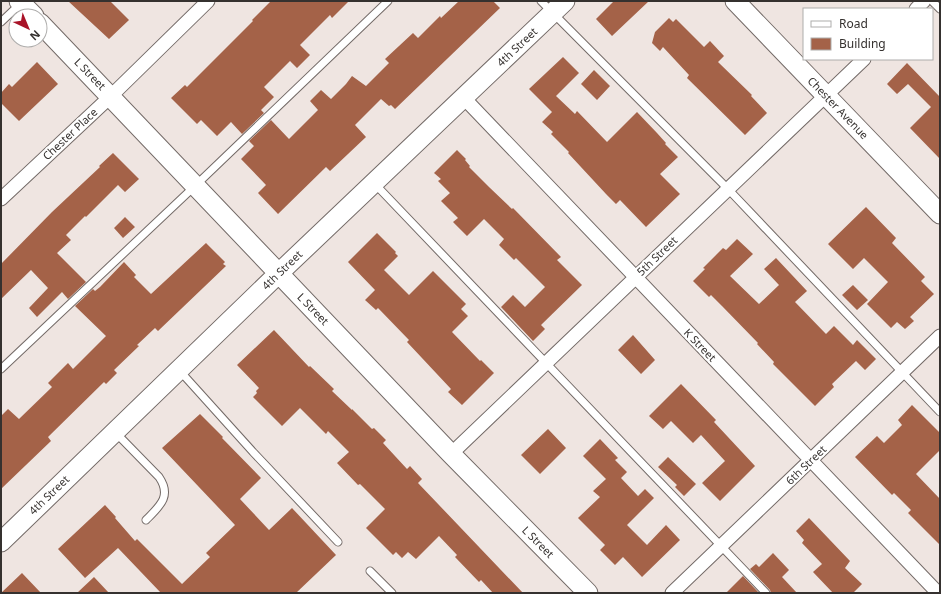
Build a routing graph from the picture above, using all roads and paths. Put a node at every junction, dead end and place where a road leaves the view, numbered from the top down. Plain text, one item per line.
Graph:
1 (208, 1) edge
2 (388, 1) edge
3 (736, 1) edge
4 (932, 1) edge
5 (24, 5) edge
6 (553, 5) edge
7 (940, 9) edge
8 (1, 22) edge
9 (48, 31) edge
10 (863, 60) edge
11 (826, 95) junction
12 (111, 96) junction
13 (463, 97) junction
14 (374, 182) junction
15 (196, 185) junction
16 (728, 189) junction
17 (1, 199) edge
18 (940, 214) edge
19 (279, 273) junction
20 (636, 277) junction
21 (940, 336) edge
22 (546, 363) junction
23 (1, 369) edge
24 (178, 370) junction
25 (902, 372) junction
26 (940, 412) edge
27 (115, 432) junction
28 (451, 454) junction
29 (811, 460) junction
30 (146, 520) dead end
31 (1, 542) edge
32 (338, 542) dead end
33 (721, 546) junction
34 (370, 571) dead end
35 (392, 593) edge
36 (588, 593) edge
37 (672, 593) edge
38 (766, 593) edge
39 (938, 593) edge

1 - 12 street, Chester Place
2 - 15 lane
3 - 11 street, Chester Avenue
4 - 7 lane
5 - 8 lane
6 - 13 street, 4th Street
6 - 16 lane
9 - 12 street, L Street
10 - 11 street, 5th Street
11 - 16 street, 5th Street
11 - 18 street, Chester Avenue
12 - 15 street, L Street
12 - 17 street, Chester Place
13 - 14 street, 4th Street
13 - 20 street, K Street
14 - 19 street, 4th Street
14 - 22 lane
15 - 19 street, L Street
15 - 23 lane
16 - 20 street, 5th Street
16 - 25 lane
19 - 24 street, 4th Street
19 - 28 street, L Street
20 - 22 street, 5th Street
20 - 29 street, K Street
21 - 25 street, 6th Street
22 - 28 street, 5th Street
22 - 33 lane
24 - 27 street, 4th Street
24 - 32 lane
25 - 26 lane
25 - 29 street, 6th Street
27 - 30 lane
27 - 31 street, 4th Street
28 - 36 street, L Street
29 - 33 street, 6th Street
29 - 39 street, K Street
33 - 37 street, 6th Street
33 - 38 lane
34 - 35 lane

